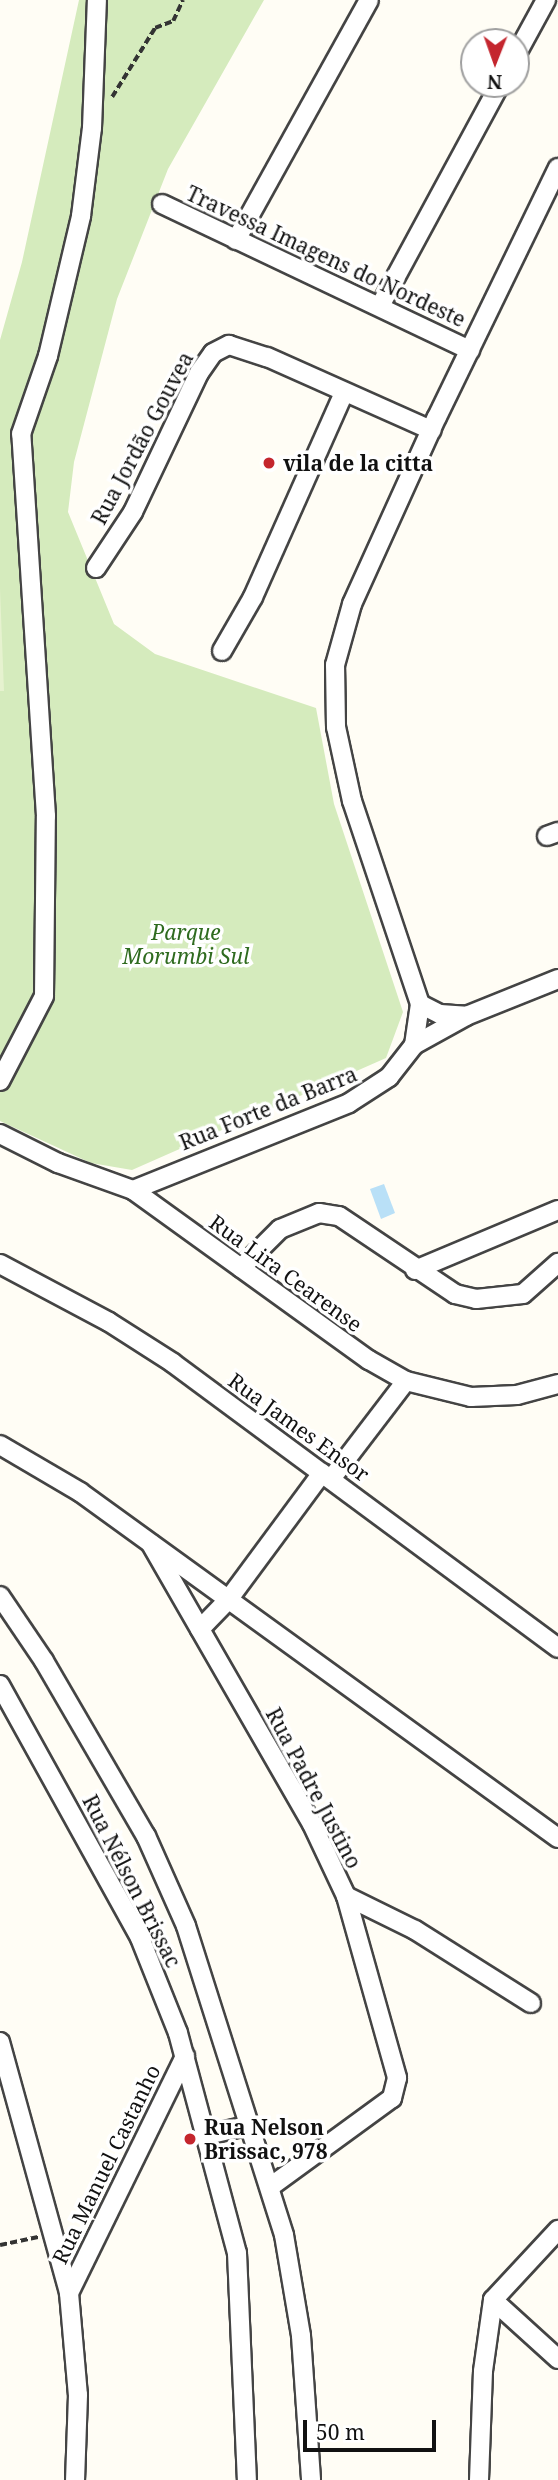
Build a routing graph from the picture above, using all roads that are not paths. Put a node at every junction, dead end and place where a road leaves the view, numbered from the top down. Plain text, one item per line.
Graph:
1 (97, 0) edge
2 (369, 0) edge
3 (546, 0) edge
4 (530, 29) edge
5 (492, 98) edge
6 (558, 168) edge
7 (162, 204) dead end
8 (236, 240) junction
9 (380, 306) junction
10 (470, 350) junction
11 (344, 393) junction
12 (430, 430) junction
13 (96, 568) dead end
14 (222, 651) dead end
15 (558, 979) edge
16 (420, 1004) junction
17 (466, 1016) junction
18 (414, 1045) junction
19 (0, 1081) edge
20 (0, 1134) edge
21 (133, 1190) junction
22 (558, 1210) edge
23 (558, 1263) edge
24 (0, 1264) edge
25 (241, 1268) junction
26 (415, 1269) junction
27 (406, 1381) junction
28 (558, 1384) edge
29 (0, 1445) edge
30 (327, 1476) junction
31 (151, 1544) junction
32 (0, 1596) edge
33 (228, 1600) junction
34 (200, 1629) junction
35 (558, 1648) edge
36 (0, 1685) edge
37 (558, 1838) edge
38 (346, 1896) junction
39 (531, 2003) dead end
40 (0, 2042) edge
41 (185, 2056) junction
42 (251, 2125) junction
43 (207, 2135) junction
44 (270, 2187) junction
45 (558, 2230) edge
46 (69, 2293) junction
47 (493, 2300) junction
48 (558, 2359) edge
49 (75, 2480) edge
50 (247, 2480) edge
51 (311, 2480) edge
52 (480, 2480) edge

1 - 19 street
2 - 8 street
3 - 4 street
5 - 9 street
6 - 10 street
7 - 8 street, Travessa Imagens do Nordeste
8 - 9 street, Travessa Imagens do Nordeste
9 - 10 street, Travessa Imagens do Nordeste
10 - 12 street
11 - 12 street, Rua Jordão Gouvea
11 - 13 street, Rua Jordão Gouvea
11 - 14 street
12 - 16 street
15 - 17 street, Rua Forte da Barra
16 - 17 street
16 - 18 street
17 - 18 street, Rua Forte da Barra
18 - 21 street, Rua Forte da Barra
20 - 21 street, Rua Lira Cearense
21 - 25 street, Rua Lira Cearense
22 - 26 street
23 - 26 street
24 - 30 street, Rua James Ensor
25 - 26 street
25 - 27 street, Rua Lira Cearense
27 - 28 street, Rua Lira Cearense
27 - 30 street
29 - 31 street, Rua Padre Justino
30 - 33 street
30 - 35 street, Rua James Ensor
31 - 33 street
31 - 34 street, Rua Padre Justino
32 - 42 street
33 - 34 street
33 - 37 street
34 - 38 street, Rua Padre Justino
36 - 41 street, Rua Nélson Brissac
38 - 39 street
38 - 44 street, Rua Padre Justino
40 - 46 street
41 - 43 street, Rua Nélson Brissac
41 - 46 street, Rua Manuel Castanho
42 - 43 street
42 - 44 street
43 - 50 street, Rua Nélson Brissac
44 - 51 street
45 - 47 street
46 - 49 street
47 - 48 street
47 - 52 street

